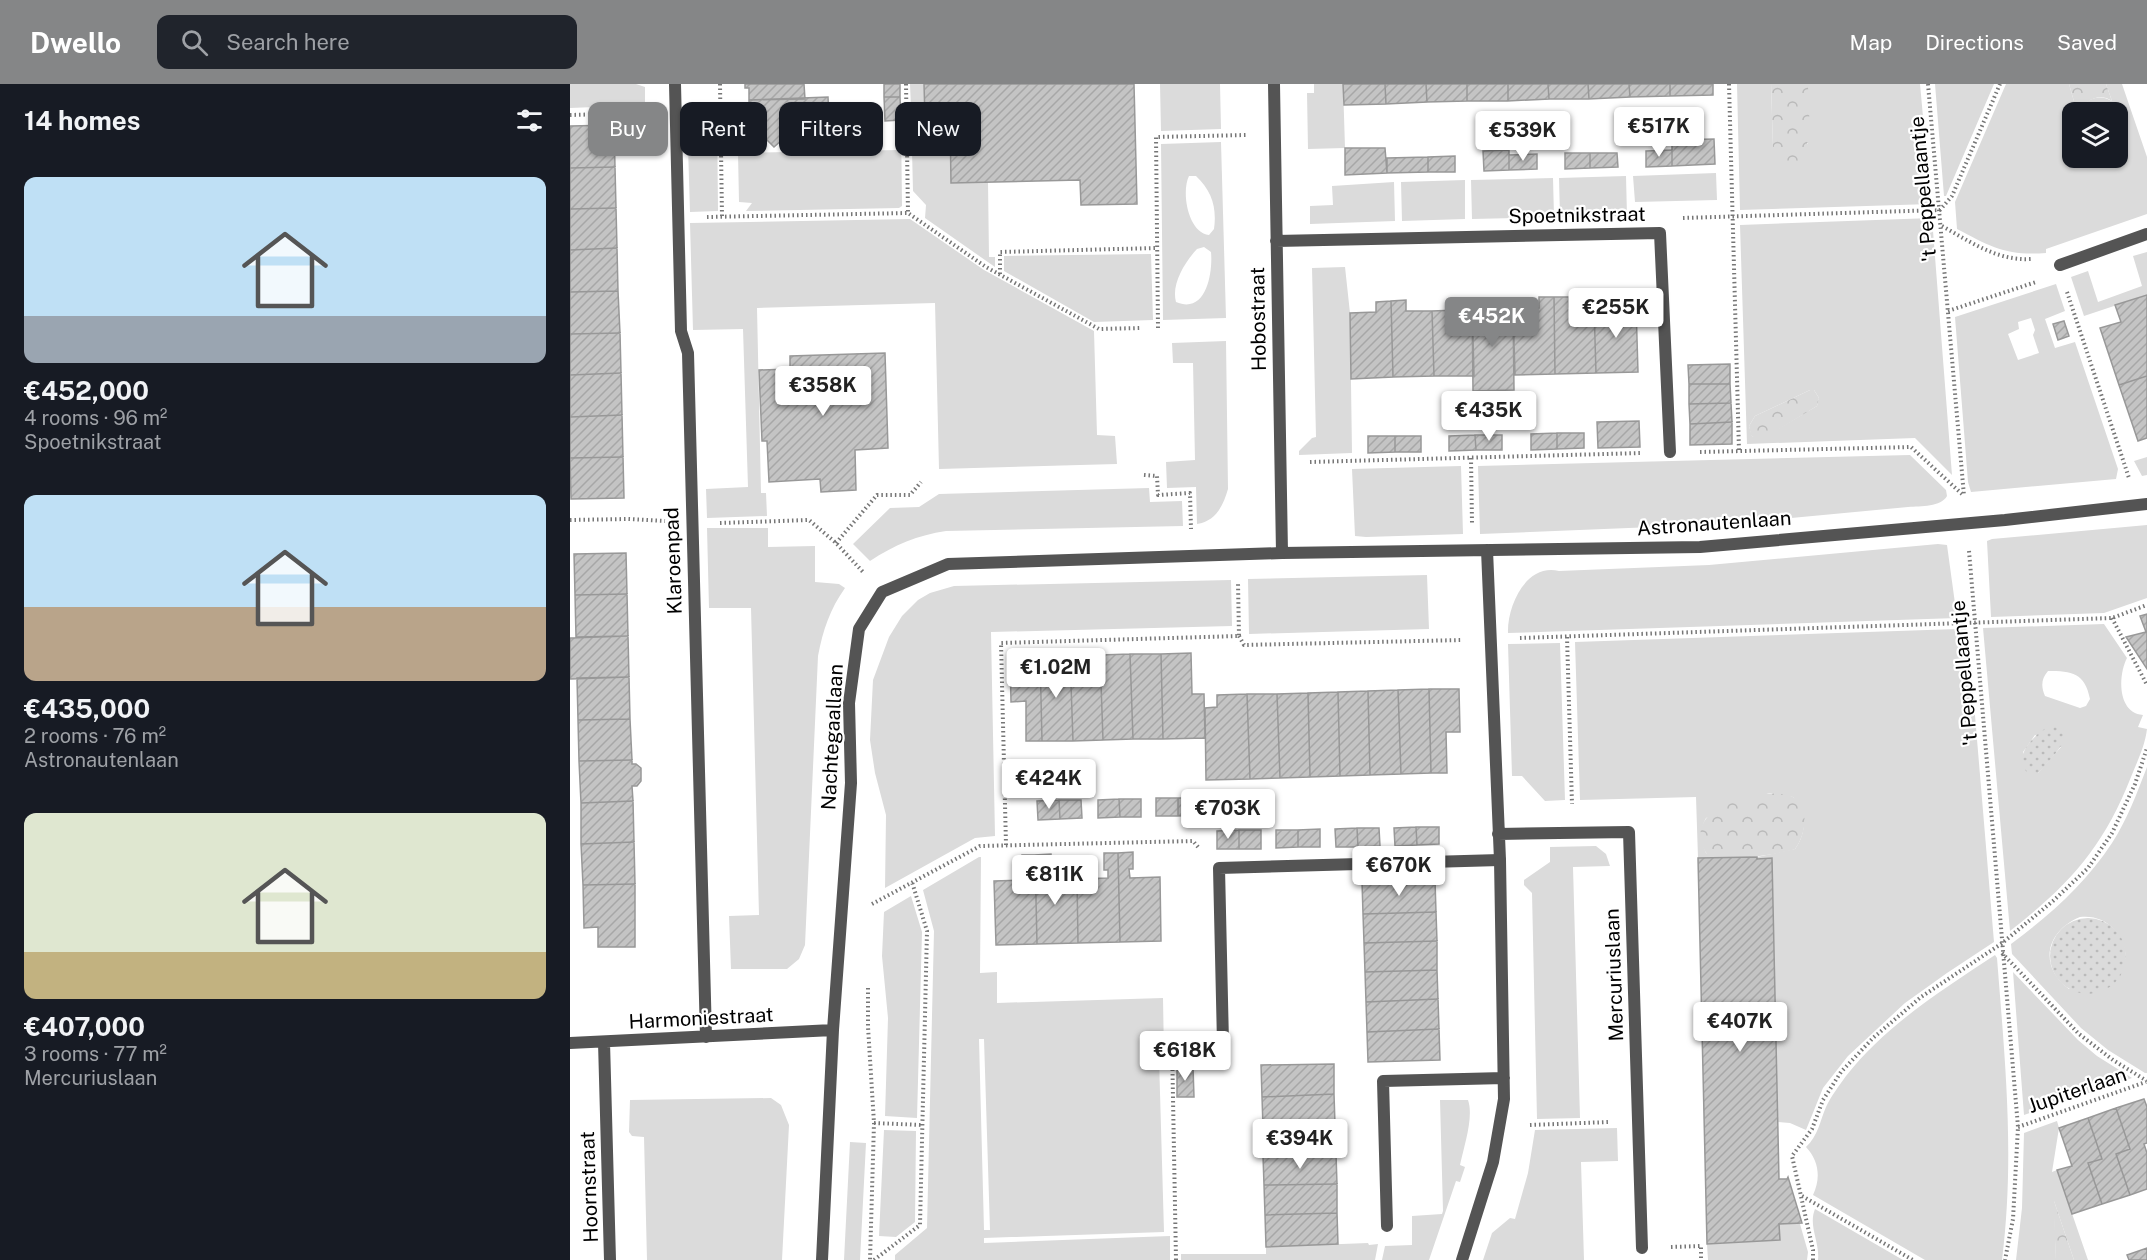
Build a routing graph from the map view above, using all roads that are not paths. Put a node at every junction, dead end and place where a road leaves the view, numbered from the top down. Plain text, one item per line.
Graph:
1 (675, 84) edge
2 (1274, 84) edge
3 (2147, 234) edge
4 (1276, 241) junction
5 (2060, 269) road end
6 (1670, 452) road end
7 (2147, 504) edge
8 (1487, 550) junction
9 (1282, 553) junction
10 (1498, 834) junction
11 (1500, 860) junction
12 (833, 1030) junction
13 (706, 1037) junction
14 (604, 1042) junction
15 (1223, 1042) road end
16 (570, 1043) edge
17 (1504, 1078) junction
18 (1387, 1226) dead end
19 (1642, 1248) road end
20 (610, 1260) edge
21 (822, 1260) edge
22 (1462, 1260) edge

1 - 13 street, Klaroenpad
2 - 4 street, Hobostraat
3 - 5 street
4 - 6 street, Spoetnikstraat
4 - 9 street, Hobostraat
7 - 8 street, Astronautenlaan
8 - 9 street, Astronautenlaan
8 - 10 street
9 - 12 street, Nachtegaallaan
10 - 11 street
10 - 19 street, Mercuriuslaan
11 - 15 street
11 - 17 street
12 - 13 street, Harmoniestraat
12 - 21 street, Nachtegaallaan
13 - 14 street, Harmoniestraat
14 - 16 street, Harmoniestraat
14 - 20 street, Hoornstraat
17 - 18 street
17 - 22 street

